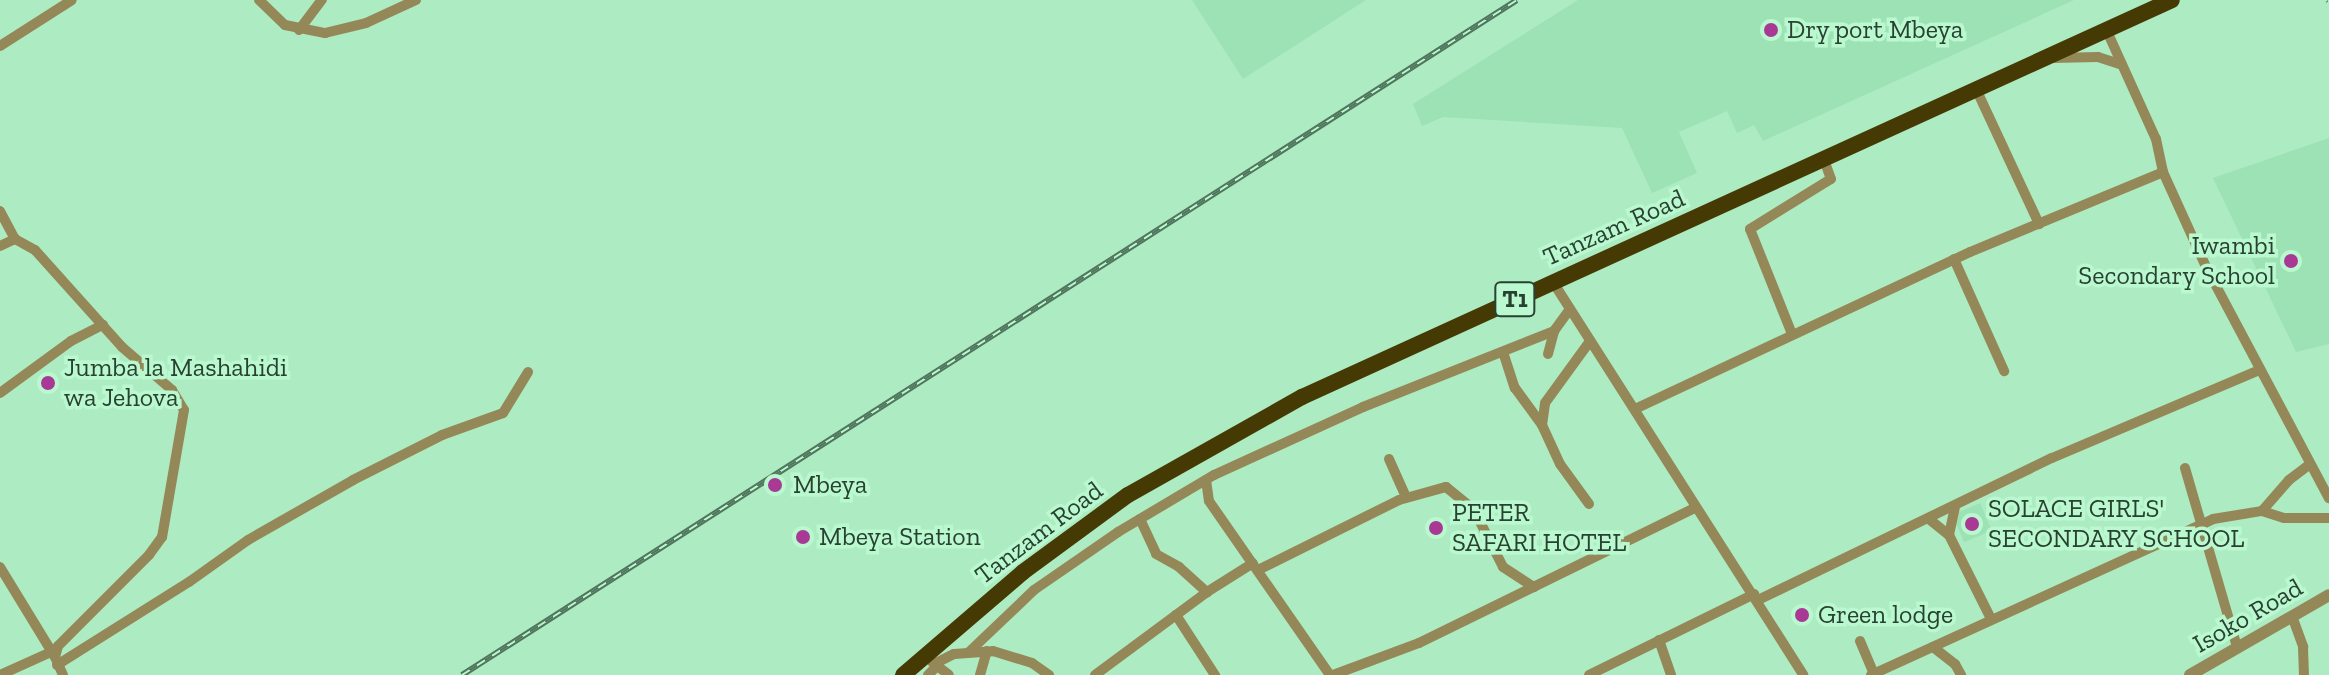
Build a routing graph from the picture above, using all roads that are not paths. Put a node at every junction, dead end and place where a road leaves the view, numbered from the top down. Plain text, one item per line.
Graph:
1 (72, 0) edge
2 (259, 0) edge
3 (322, 0) edge
4 (416, 0) edge
5 (2172, 0) edge
6 (2106, 29) junction
7 (299, 30) junction
8 (0, 46) edge
9 (2047, 58) junction
10 (2122, 65) junction
11 (1977, 91) junction
12 (1824, 160) junction
13 (2163, 172) junction
14 (0, 211) edge
15 (2039, 224) junction
16 (15, 239) junction
17 (0, 246) edge
18 (1954, 259) junction
19 (1553, 282) junction
20 (1570, 309) junction
21 (103, 325) junction
22 (1554, 331) junction
23 (1792, 334) junction
24 (1590, 341) junction
25 (1503, 352) junction
26 (1548, 354) dead end
27 (2259, 370) junction
28 (2004, 371) dead end
29 (528, 372) dead end
30 (0, 393) edge
31 (1635, 409) junction
32 (1542, 425) junction
33 (1389, 459) dead end
34 (2310, 464) junction
35 (2185, 468) dead end
36 (1206, 480) junction
37 (1189, 491) junction
38 (1406, 497) junction
39 (2329, 498) edge
40 (1209, 501) junction
41 (1589, 504) dead end
42 (1955, 506) junction
43 (1695, 508) junction
44 (2262, 511) junction
45 (2329, 518) edge
46 (1140, 519) junction
47 (1929, 519) junction
48 (2199, 526) junction
49 (1949, 535) junction
50 (0, 567) edge
51 (1255, 567) junction
52 (1534, 587) junction
53 (1207, 592) junction
54 (1756, 597) junction
55 (2328, 598) edge
56 (1176, 615) junction
57 (2292, 616) junction
58 (1991, 619) junction
59 (1659, 640) junction
60 (1860, 641) dead end
61 (1933, 647) junction
62 (2237, 647) junction
63 (987, 651) junction
64 (969, 652) junction
65 (56, 662) edge
66 (931, 666) edge
67 (1873, 674) edge
68 (0, 675) edge
69 (903, 675) edge
70 (949, 675) edge
71 (980, 675) edge
72 (1049, 675) edge
73 (1095, 675) edge
74 (1215, 675) edge
75 (1331, 675) edge
76 (1589, 675) edge
77 (1671, 675) edge
78 (1803, 675) edge
79 (1961, 675) edge
80 (2190, 675) edge
81 (2304, 675) edge

1 - 8 street
2 - 7 street
3 - 7 street
4 - 7 street
5 - 6 highway, Tanzam Road / T1
6 - 9 highway, Tanzam Road / T1
6 - 10 street
9 - 10 street
9 - 11 highway, Tanzam Road / T1
10 - 13 street
11 - 12 highway, Tanzam Road / T1
11 - 15 street
12 - 19 highway, Tanzam Road / T1
12 - 23 street
13 - 15 street
13 - 27 street
14 - 16 street
15 - 18 street
16 - 17 street
16 - 21 street
18 - 23 street
18 - 28 street
19 - 20 street
19 - 66 highway, Tanzam Road / T1
20 - 22 street
20 - 24 street
21 - 30 street
21 - 65 street
22 - 25 street
22 - 26 street
23 - 31 street
24 - 31 street
24 - 32 street
25 - 32 street
25 - 36 street
27 - 34 street
27 - 42 street
29 - 65 street
31 - 43 street
32 - 41 street
33 - 38 street
34 - 39 street
34 - 44 street
35 - 48 street
36 - 37 street
36 - 40 street
37 - 40 street
37 - 46 street
38 - 51 street
38 - 52 street
40 - 51 street
42 - 47 street
42 - 49 street
43 - 52 street
43 - 54 street
44 - 45 street
44 - 48 street
46 - 53 street
46 - 64 street
47 - 49 street
47 - 54 street
48 - 58 street
48 - 62 street
49 - 58 street
50 - 65 street
51 - 53 street
51 - 75 street
52 - 75 street
53 - 56 street
54 - 59 street
54 - 78 street
55 - 57 street, Isoko Road
56 - 73 street
56 - 74 street
57 - 62 street, Isoko Road
57 - 81 street
58 - 61 street
59 - 76 street
59 - 77 street
60 - 67 street
61 - 67 street
61 - 79 street
62 - 80 street, Isoko Road
63 - 64 street
63 - 71 street
63 - 72 street
64 - 66 street
65 - 68 street
66 - 69 highway, Tanzam Road / T1
66 - 70 street

